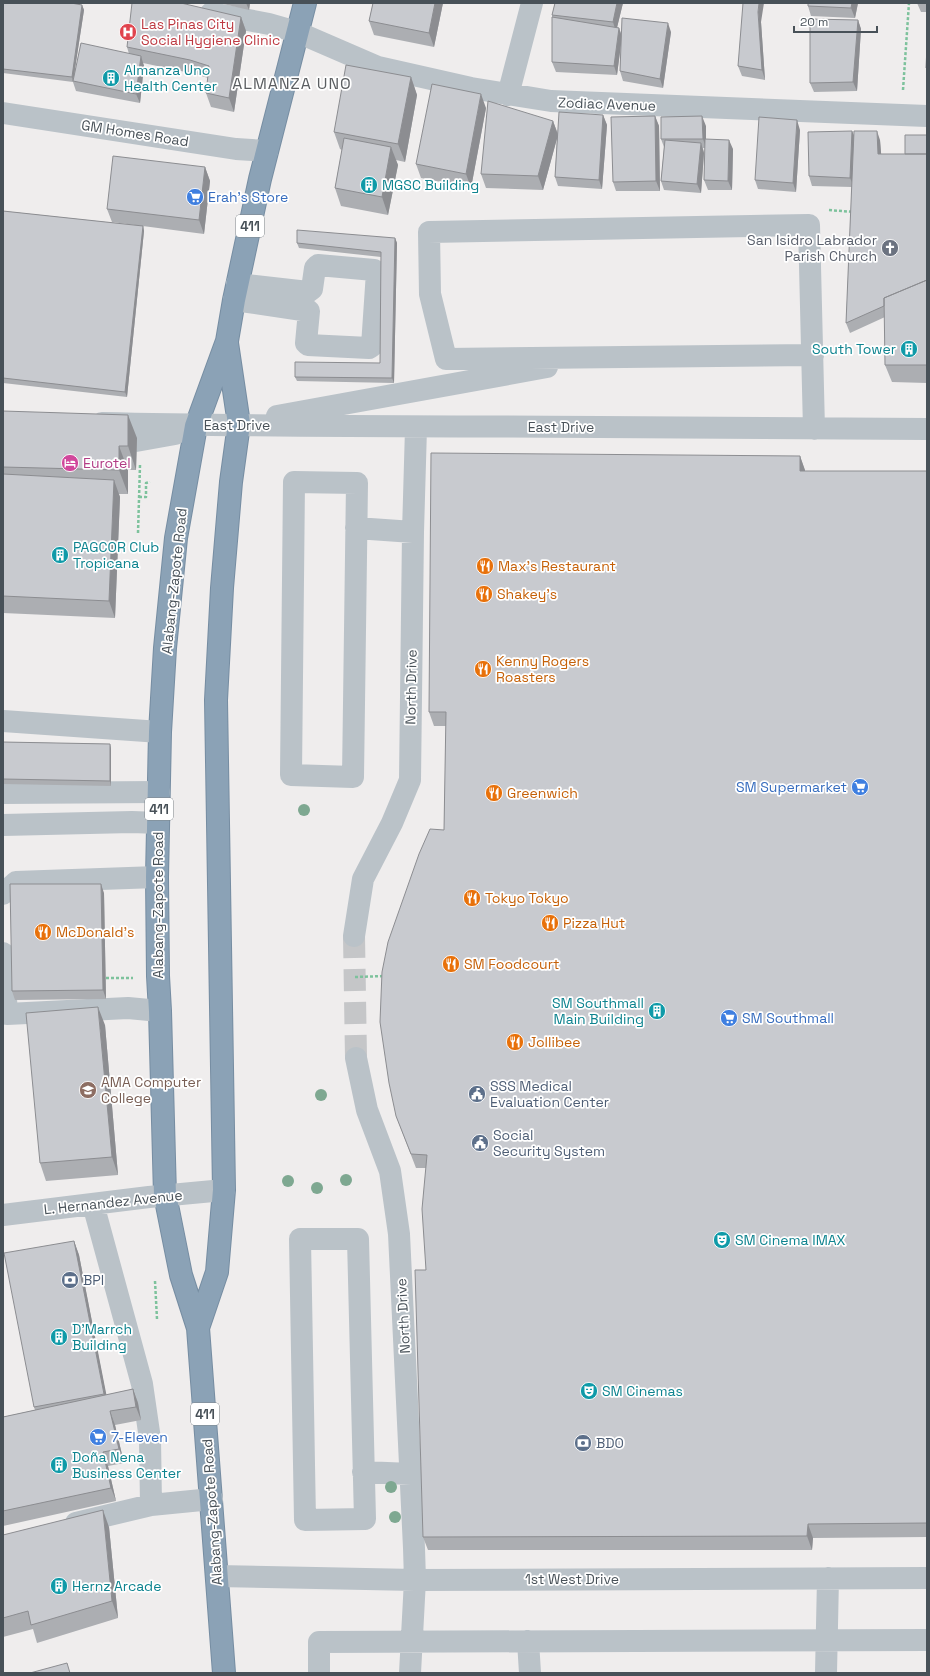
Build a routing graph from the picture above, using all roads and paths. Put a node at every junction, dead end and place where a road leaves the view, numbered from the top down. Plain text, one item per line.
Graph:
1 (305, 3) edge
2 (532, 3) edge
3 (909, 3) edge
4 (192, 10) edge
5 (297, 32) junction
6 (508, 95) junction
7 (3, 113) edge
8 (902, 116) junction
9 (927, 116) edge
10 (267, 151) junction
11 (235, 292) junction
12 (227, 341) junction
13 (813, 354) junction
14 (613, 356) junction
15 (82, 422) edge
16 (239, 424) junction
17 (196, 426) junction
18 (416, 428) junction
19 (927, 428) edge
20 (814, 429) junction
21 (89, 449) edge
22 (140, 463) dead end
23 (150, 482) dead end
24 (139, 497) junction
25 (356, 528) junction
26 (413, 532) junction
27 (138, 533) dead end
28 (3, 721) edge
29 (160, 732) junction
30 (159, 792) junction
31 (3, 793) edge
32 (158, 823) junction
33 (3, 825) edge
34 (157, 877) junction
35 (3, 894) edge
36 (354, 936) tunnel mouth
37 (3, 953) edge
38 (389, 976) edge
39 (355, 977) dead end
40 (160, 1011) junction
41 (356, 1058) tunnel mouth
42 (224, 1190) junction
43 (165, 1195) junction
44 (93, 1204) junction
45 (3, 1215) edge
46 (198, 1328) junction
47 (363, 1472) junction
48 (411, 1474) junction
49 (212, 1499) junction
50 (151, 1505) junction
51 (55, 1528) edge
52 (217, 1576) junction
53 (828, 1578) junction
54 (927, 1578) edge
55 (415, 1580) junction
56 (826, 1640) junction
57 (927, 1640) edge
58 (528, 1641) junction
59 (412, 1642) junction
60 (224, 1673) edge
61 (319, 1673) edge
62 (410, 1673) edge
63 (530, 1673) edge
64 (826, 1673) edge

1 - 5 highway, Alabang-Zapote Road / 411
2 - 6 street
3 - 8 path
4 - 5 street, Zodiac Avenue
5 - 6 street, Zodiac Avenue
5 - 10 highway, Alabang-Zapote Road / 411
6 - 8 street, Zodiac Avenue
7 - 10 street, GM Homes Road
8 - 9 street, Zodiac Avenue
10 - 11 highway, Alabang-Zapote Road / 411
11 - 11 street
11 - 12 highway, Alabang-Zapote Road / 411
12 - 16 highway, Alabang-Zapote Road / 411
12 - 17 highway, Alabang-Zapote Road / 411
13 - 14 street
13 - 14 street
13 - 20 street
14 - 21 street
15 - 17 street, East Drive
16 - 17 street, East Drive
16 - 18 street, East Drive
16 - 42 highway, Alabang-Zapote Road / 411
17 - 29 highway, Alabang-Zapote Road / 411
18 - 20 street, East Drive
18 - 26 street, North Drive
19 - 20 street, East Drive
22 - 24 path
23 - 24 path
24 - 27 path
25 - 25 street
25 - 26 street
26 - 36 street, North Drive
28 - 29 street
29 - 30 highway, Alabang-Zapote Road / 411
30 - 31 street
30 - 32 highway, Alabang-Zapote Road / 411
32 - 33 street
32 - 34 highway, Alabang-Zapote Road / 411
34 - 35 street
34 - 40 highway, Alabang-Zapote Road / 411
37 - 40 street
38 - 39 path
40 - 43 highway, Alabang-Zapote Road / 411
41 - 48 street, North Drive
42 - 43 street, L. Hernandez Avenue
42 - 46 highway, Alabang-Zapote Road / 411
43 - 44 street, L. Hernandez Avenue
43 - 46 highway, Alabang-Zapote Road / 411
44 - 45 street, L. Hernandez Avenue
44 - 50 street
46 - 49 highway, Alabang-Zapote Road / 411
47 - 47 street
47 - 48 street
48 - 55 street, North Drive
49 - 50 street
49 - 52 highway, Alabang-Zapote Road / 411
50 - 51 street
52 - 55 street, 1st West Drive
52 - 60 highway, Alabang-Zapote Road / 411
53 - 54 street, 1st West Drive
53 - 55 street, 1st West Drive
53 - 56 street
55 - 59 street, North Drive
56 - 57 street
56 - 58 street
56 - 64 street
58 - 59 street
58 - 63 street
59 - 61 street
59 - 62 street, North Drive

